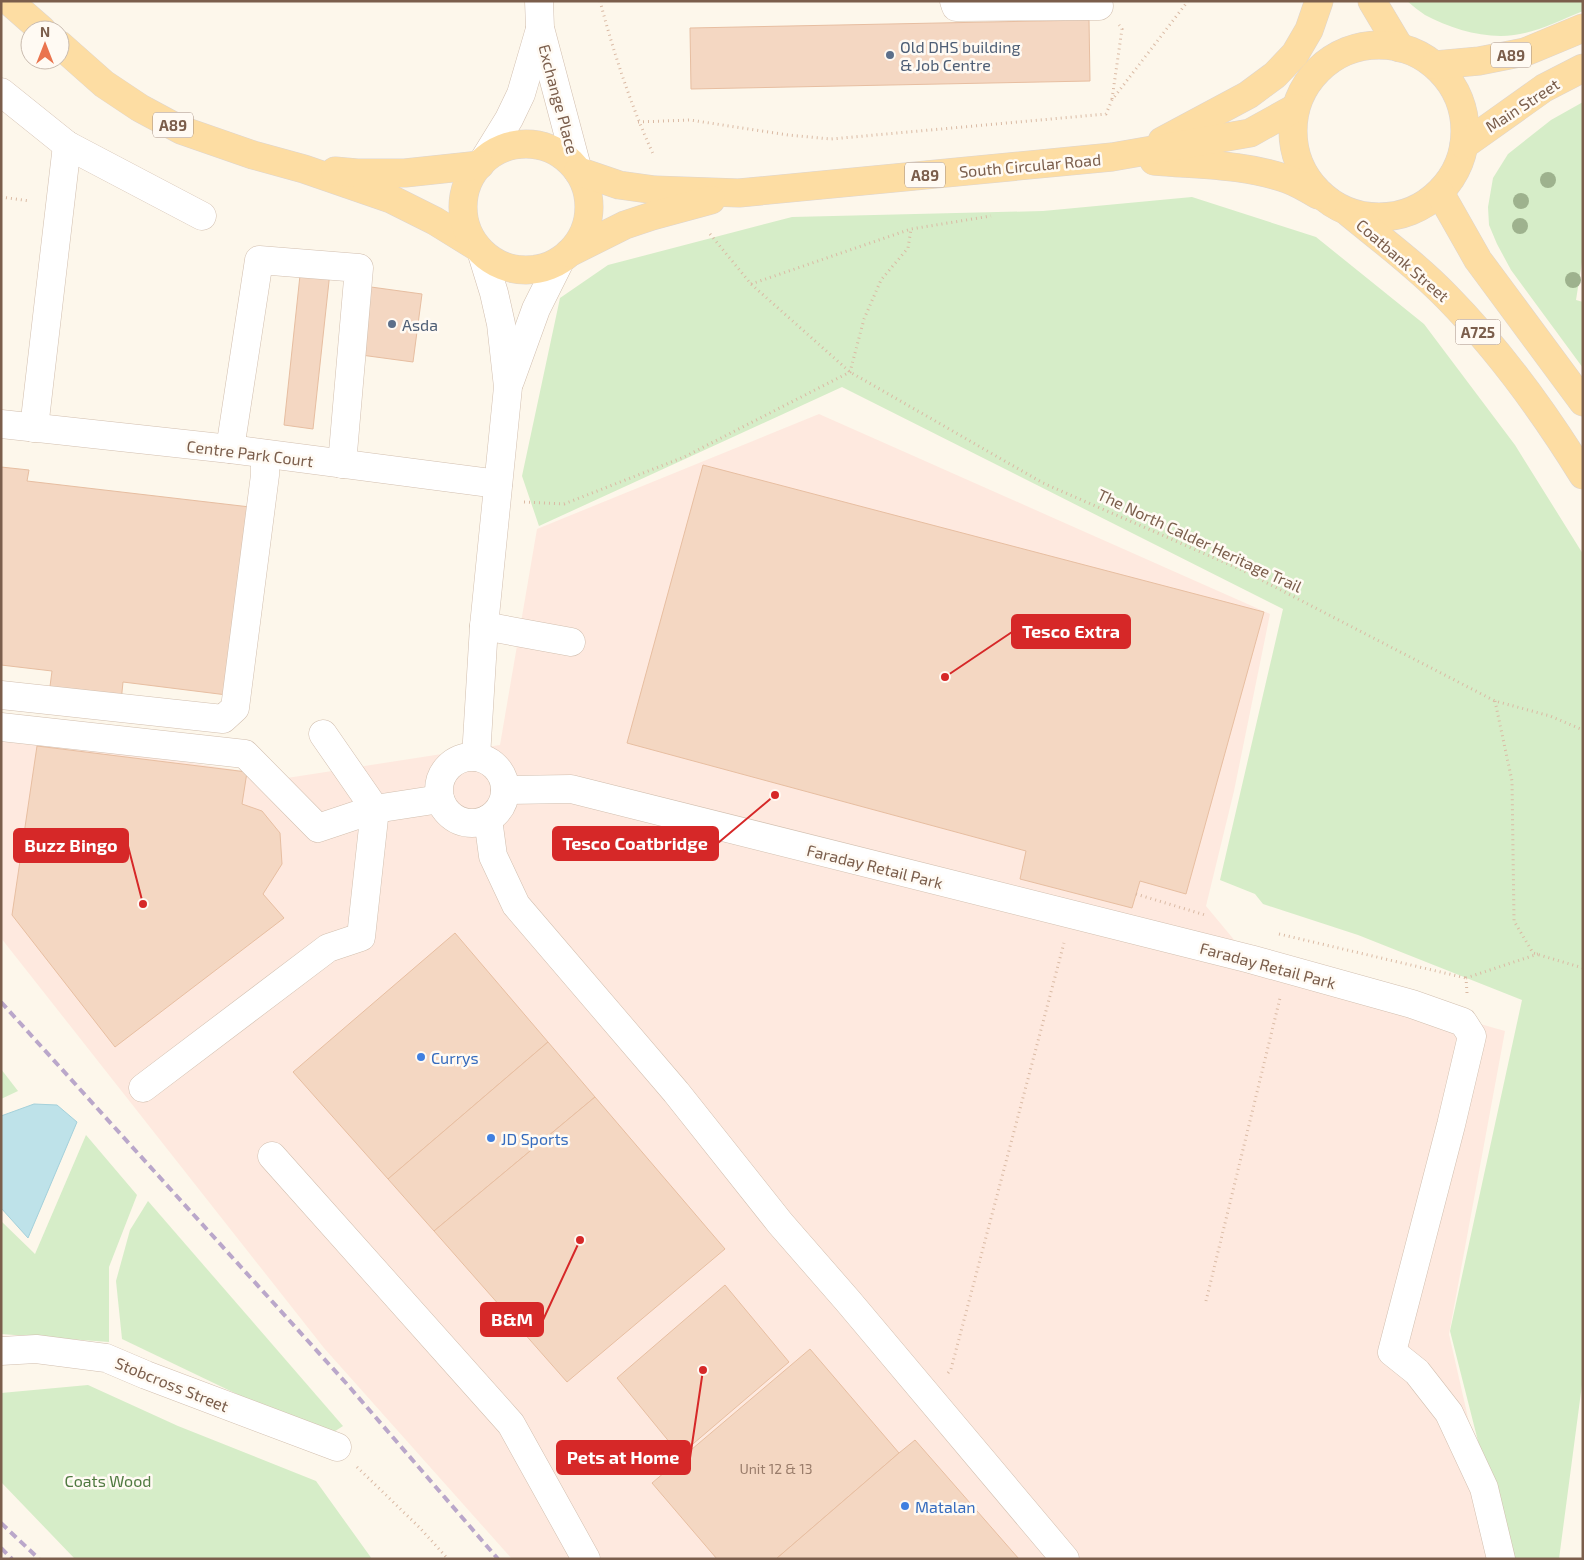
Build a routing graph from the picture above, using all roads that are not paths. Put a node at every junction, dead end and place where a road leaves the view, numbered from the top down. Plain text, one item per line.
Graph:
1 (9, 1) edge
2 (540, 1) edge
3 (954, 1) edge
4 (1319, 1) edge
5 (1324, 1) edge
6 (1372, 1) edge
7 (1100, 6) road end
8 (31, 20) edge
9 (540, 28) junction
10 (1583, 28) edge
11 (1400, 48) junction
12 (70, 55) edge
13 (1434, 65) junction
14 (1583, 68) edge
15 (1312, 75) junction
16 (1, 92) edge
17 (1295, 108) junction
18 (67, 145) junction
19 (1464, 145) junction
20 (1139, 153) junction
21 (1112, 157) junction
22 (482, 162) junction
23 (304, 169) junction
24 (578, 171) junction
25 (739, 193) junction
26 (1440, 193) junction
27 (1321, 196) junction
28 (1348, 213) junction
29 (202, 216) dead end
30 (479, 250) junction
31 (564, 257) junction
32 (508, 387) junction
33 (1583, 402) edge
34 (1, 424) edge
35 (34, 428) junction
36 (230, 449) junction
37 (266, 454) junction
38 (342, 464) junction
39 (1583, 475) edge
40 (498, 484) junction
41 (484, 626) junction
42 (571, 642) dead end
43 (1, 694) edge
44 (1, 727) edge
45 (324, 734) dead end
46 (476, 757) junction
47 (505, 790) junction
48 (440, 799) junction
49 (375, 809) junction
50 (488, 819) junction
51 (143, 1088) dead end
52 (272, 1156) dead end
53 (1, 1351) edge
54 (337, 1447) road end
55 (586, 1559) edge
56 (1065, 1559) edge
57 (1500, 1559) edge

1 - 8 main road
2 - 9 street, Exchange Place
3 - 7 street
4 - 20 main road
5 - 15 main road
6 - 11 main road
9 - 22 street, Exchange Place
9 - 24 street, Exchange Place
10 - 13 main road, A89
11 - 13 main road, A89
11 - 15 main road, A89
12 - 23 main road, A89
13 - 19 main road, A89
14 - 19 main road, Main Street / A89
15 - 17 main road, A89
16 - 18 street
17 - 20 main road, South Circular Road / A89
17 - 27 main road, A89
18 - 29 street
18 - 35 street
19 - 26 main road, A89
20 - 21 main road, South Circular Road / A89
21 - 25 main road, South Circular Road / A89
21 - 27 main road, South Circular Road / A89
22 - 23 main road, A89
22 - 24 main road, A89
22 - 30 main road
23 - 30 main road, A89
24 - 25 main road, South Circular Road / A89
24 - 31 main road, A89
25 - 31 main road, South Circular Road / A89
26 - 28 main road, A89
26 - 33 main road, A725
27 - 28 main road, A89
28 - 39 main road, Coatbank Street / A725
30 - 31 main road, A89
30 - 32 street
31 - 32 street
32 - 40 street
34 - 35 street, Centre Park Court
35 - 36 street, Centre Park Court
36 - 37 street, Centre Park Court
36 - 38 street
37 - 38 street, Centre Park Court
37 - 43 street
38 - 40 street, Centre Park Court
40 - 41 street
41 - 42 street
41 - 46 street
44 - 49 street
45 - 49 street
46 - 47 street
46 - 48 street
47 - 50 street
47 - 57 street, Faraday Retail Park
48 - 49 street
48 - 50 street
49 - 51 street
50 - 56 street
52 - 55 street
53 - 54 street, Stobcross Street

